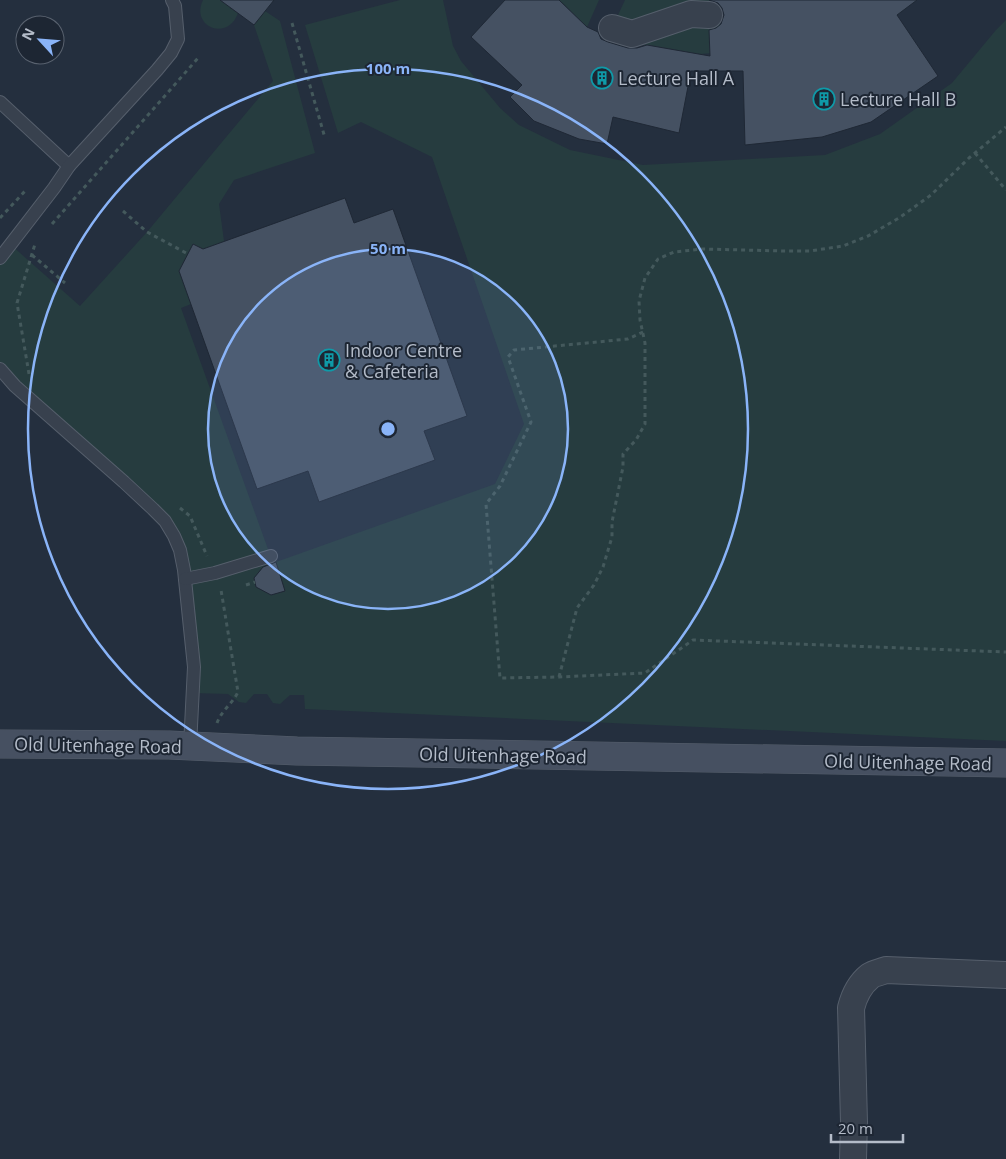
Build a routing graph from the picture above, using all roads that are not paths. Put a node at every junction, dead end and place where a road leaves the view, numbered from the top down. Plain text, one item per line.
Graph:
1 (172, 0) edge
2 (709, 15) dead end
3 (612, 28) dead end
4 (0, 102) edge
5 (69, 166) junction
6 (0, 258) edge
7 (0, 369) edge
8 (271, 556) dead end
9 (185, 579) junction
10 (0, 744) edge
11 (199, 747) junction
12 (1006, 763) edge
13 (1006, 975) edge
14 (853, 1159) edge

1 - 5 lane
2 - 3 street
4 - 5 lane
5 - 6 lane
7 - 9 lane
8 - 9 lane
9 - 11 lane
10 - 11 street, Old Uitenhage Road
11 - 12 street, Old Uitenhage Road
13 - 14 street

